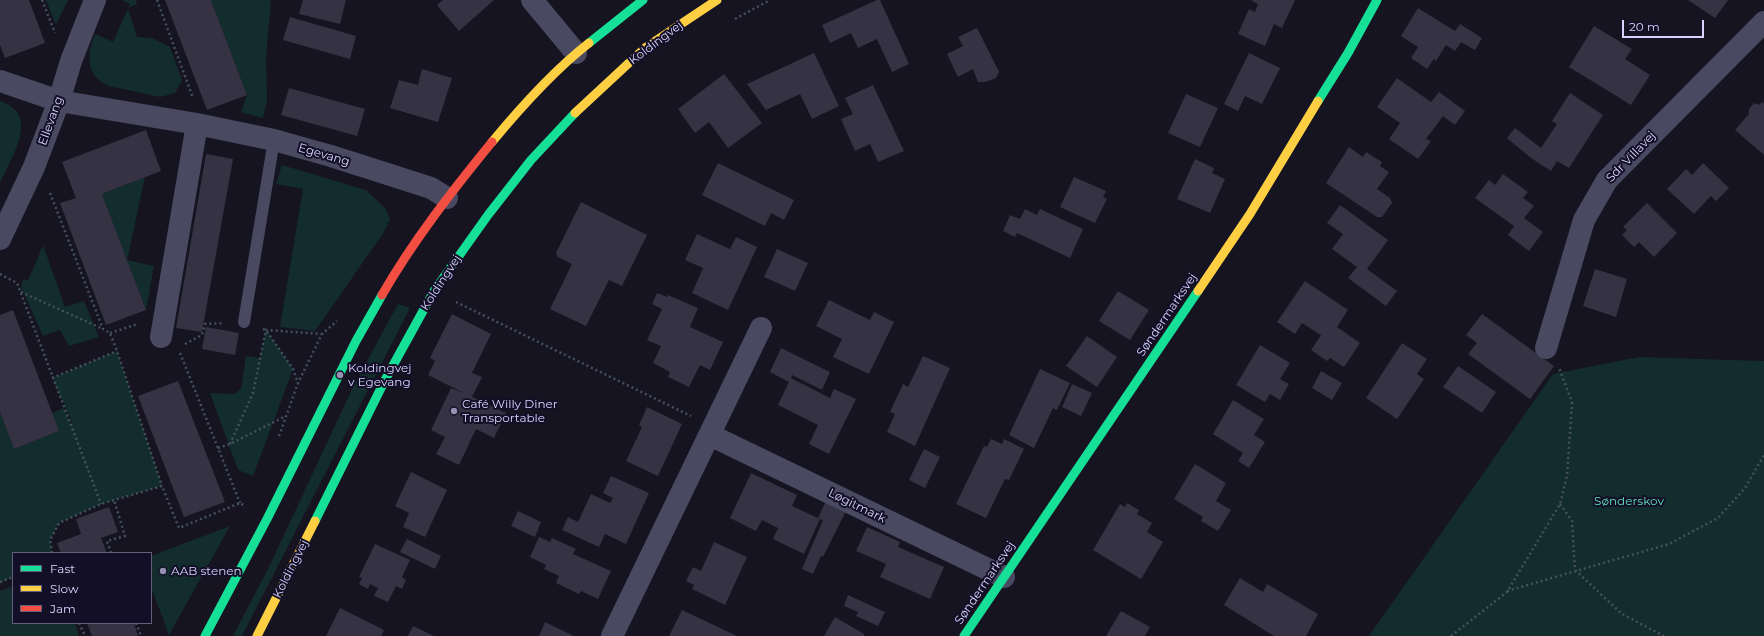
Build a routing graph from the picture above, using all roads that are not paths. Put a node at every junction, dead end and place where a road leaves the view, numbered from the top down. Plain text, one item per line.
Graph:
1 (95, 0) edge
2 (532, 0) edge
3 (643, 0) edge
4 (716, 0) edge
5 (1377, 0) edge
6 (1764, 22) edge
7 (576, 53) junction
8 (0, 81) edge
9 (59, 101) junction
10 (197, 124) junction
11 (274, 140) junction
12 (447, 198) junction
13 (0, 239) edge
14 (244, 322) road end
15 (761, 328) dead end
16 (169, 342) road end
17 (1546, 348) road end
18 (712, 431) junction
19 (1004, 577) junction
20 (205, 636) edge
21 (257, 636) edge
22 (612, 636) edge
23 (964, 636) edge

1 - 9 street, Ellevang
2 - 7 street
3 - 7 main road
4 - 21 main road, Koldingvej
5 - 19 main road, Søndermarksvej
6 - 17 street, Sdr Villavej
7 - 12 main road
8 - 9 street, Egevang
9 - 10 street, Egevang
9 - 13 street, Ellevang
10 - 11 street, Egevang
10 - 16 street
11 - 12 street, Egevang
11 - 14 lane
12 - 20 main road
15 - 18 street
18 - 19 street, Løgitmark
18 - 22 street
19 - 23 main road, Søndermarksvej

